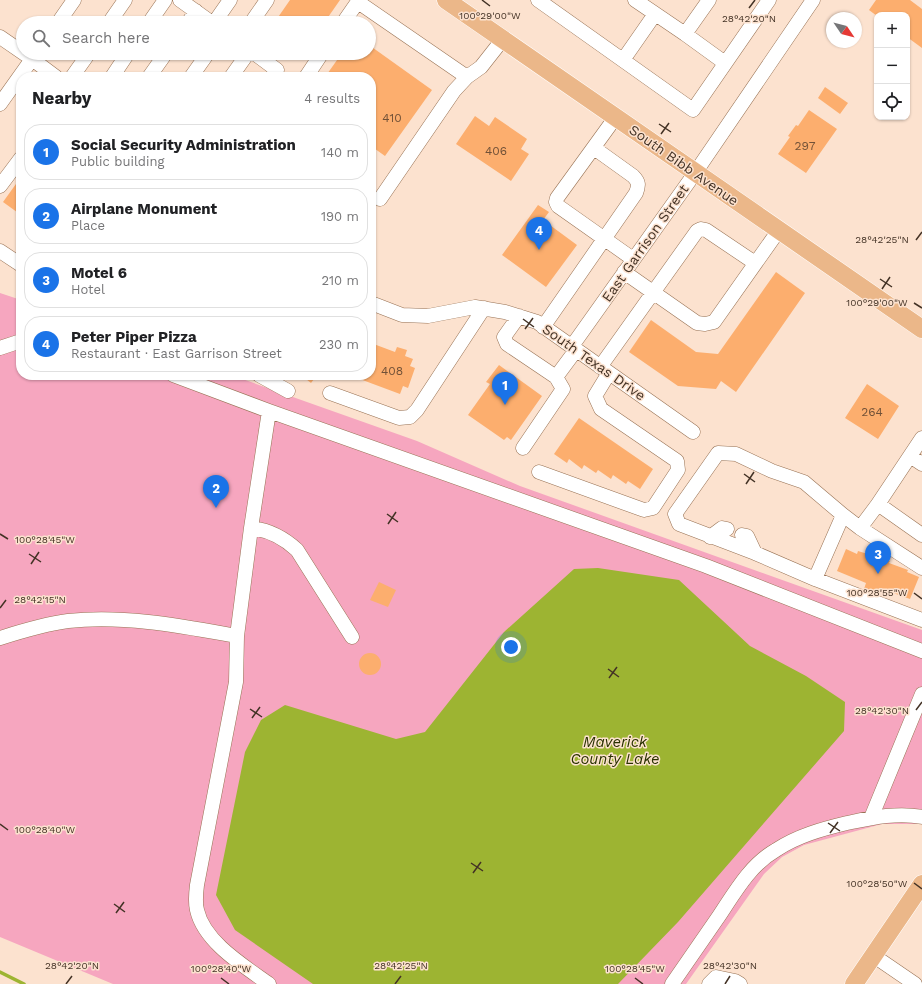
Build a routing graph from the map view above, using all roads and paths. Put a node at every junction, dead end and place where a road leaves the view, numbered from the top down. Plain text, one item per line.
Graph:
1 (74, 0) edge
2 (125, 0) edge
3 (165, 0) edge
4 (180, 0) edge
5 (230, 0) edge
6 (267, 0) edge
7 (446, 0) edge
8 (538, 0) edge
9 (635, 0) edge
10 (709, 0) edge
11 (769, 0) edge
12 (813, 0) edge
13 (358, 1) edge
14 (196, 11) junction
15 (655, 14) junction
16 (63, 16) edge
17 (114, 16) edge
18 (154, 16) edge
19 (193, 16) edge
20 (203, 16) edge
21 (218, 16) edge
22 (256, 16) edge
23 (348, 16) edge
24 (685, 34) junction
25 (0, 37) edge
26 (503, 39) junction
27 (16, 46) edge
28 (31, 60) edge
29 (38, 60) edge
30 (84, 60) edge
31 (123, 60) edge
32 (161, 60) edge
33 (203, 60) edge
34 (243, 60) edge
35 (263, 60) edge
36 (317, 60) edge
37 (623, 60) junction
38 (726, 63) junction
39 (23, 72) edge
40 (51, 72) edge
41 (76, 72) edge
42 (115, 72) edge
43 (153, 72) edge
44 (195, 72) edge
45 (235, 72) edge
46 (276, 72) edge
47 (309, 72) edge
48 (467, 77) junction
49 (16, 81) edge
50 (0, 104) edge
51 (616, 118) junction
52 (594, 148) junction
53 (16, 165) edge
54 (695, 173) junction
55 (0, 186) edge
56 (380, 198) dead end
57 (779, 230) junction
58 (604, 240) junction
59 (0, 251) edge
60 (633, 259) junction
61 (16, 262) edge
62 (756, 263) junction
63 (624, 272) junction
64 (653, 292) junction
65 (376, 305) edge
66 (484, 308) junction
67 (519, 316) junction
68 (543, 327) junction
69 (922, 330) edge
70 (16, 343) edge
71 (0, 348) edge
72 (574, 348) junction
73 (605, 370) junction
74 (556, 377) junction
75 (186, 380) edge
76 (268, 380) edge
77 (288, 391) dead end
78 (330, 393) dead end
79 (269, 411) junction
80 (693, 432) dead end
81 (922, 438) edge
82 (523, 448) dead end
83 (910, 456) junction
84 (922, 464) edge
85 (539, 472) dead end
86 (878, 504) junction
87 (843, 515) junction
88 (251, 528) junction
89 (860, 528) junction
90 (727, 529) dead end
91 (742, 534) dead end
92 (922, 535) edge
93 (710, 536) junction
94 (755, 553) junction
95 (922, 568) edge
96 (816, 579) junction
97 (922, 620) edge
98 (237, 636) junction
99 (352, 637) dead end
100 (0, 638) edge
101 (922, 651) edge
102 (922, 694) edge
103 (922, 817) edge
104 (871, 818) junction
105 (922, 884) edge
106 (874, 956) junction
107 (733, 983) edge
108 (269, 984) edge
109 (672, 984) edge
110 (708, 984) edge
111 (854, 984) edge
112 (915, 984) edge

1 - 16 street
2 - 17 street
3 - 18 street
4 - 14 street
5 - 21 street
6 - 22 street
7 - 26 main road, South Bibb Avenue
8 - 37 street
9 - 15 street
10 - 24 street
11 - 38 street
12 - 54 street, East Garrison Street
13 - 23 street
13 - 48 street
14 - 19 street
14 - 20 street
15 - 24 street
15 - 37 street
24 - 38 street
25 - 27 street
26 - 48 street
26 - 51 main road, South Bibb Avenue
28 - 39 street
29 - 40 street
30 - 41 street
31 - 42 street
32 - 43 street
33 - 44 street
34 - 45 street
35 - 46 street
36 - 47 street
37 - 38 street
48 - 56 street
49 - 50 street
51 - 52 street
51 - 54 main road, South Bibb Avenue
52 - 58 street
52 - 58 street
53 - 55 street
54 - 57 main road, South Bibb Avenue
54 - 60 street, East Garrison Street
57 - 62 street
57 - 69 main road, South Bibb Avenue
58 - 60 street
58 - 68 street
59 - 61 street
60 - 63 street, East Garrison Street
62 - 64 street
62 - 64 street
63 - 64 street
63 - 72 street, East Garrison Street
64 - 73 street
65 - 66 street, South Texas Drive
66 - 67 street, South Texas Drive
66 - 78 street
67 - 68 street, South Texas Drive
67 - 74 street
68 - 72 street, South Texas Drive
70 - 71 street
72 - 73 street, South Texas Drive
72 - 74 street, East Garrison Street
73 - 80 street, South Texas Drive
73 - 85 street
74 - 82 street
75 - 79 street
76 - 77 street
79 - 88 street
79 - 101 street
81 - 83 street
83 - 84 street
83 - 86 street
86 - 89 street
86 - 92 street
87 - 89 street
87 - 93 street
87 - 96 street
88 - 98 street
88 - 99 street
89 - 95 street
90 - 93 street
91 - 94 street
93 - 94 street
94 - 96 street
96 - 97 street
98 - 100 street
98 - 108 street
102 - 104 street
103 - 104 street
104 - 109 street
105 - 106 main road
106 - 111 main road
106 - 112 street
107 - 110 street

